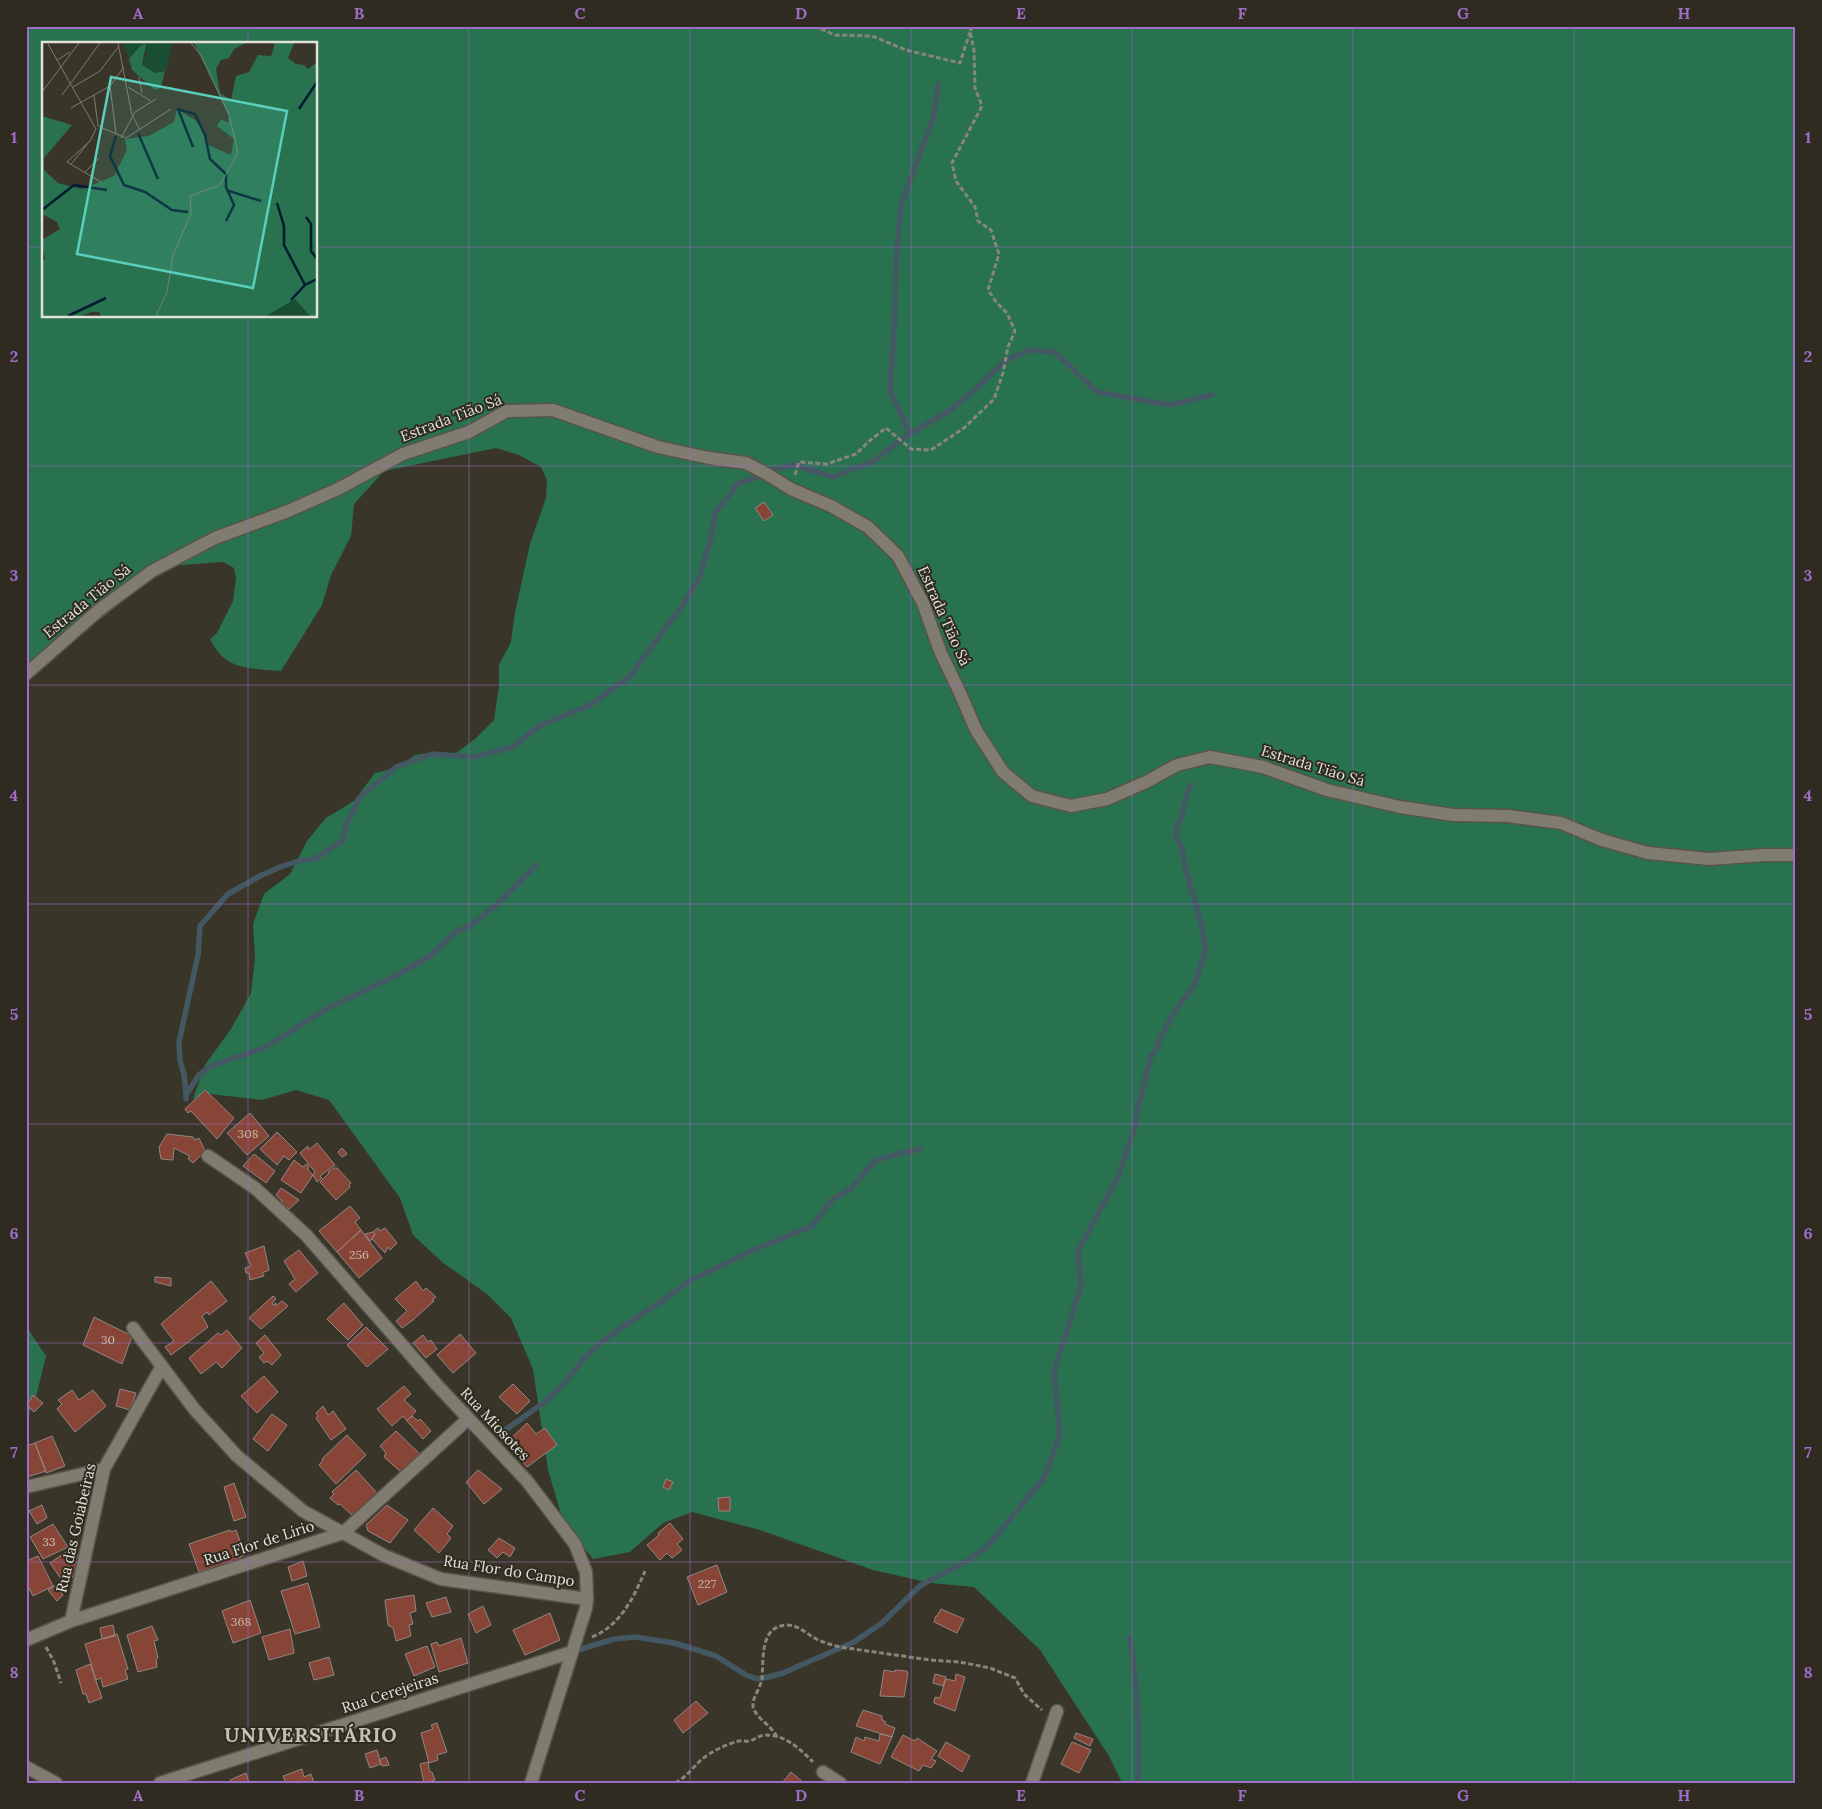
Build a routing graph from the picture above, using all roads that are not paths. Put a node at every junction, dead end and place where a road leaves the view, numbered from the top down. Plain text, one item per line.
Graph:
1 (26, 674) edge
2 (1796, 855) edge
3 (208, 1156) dead end
4 (133, 1328) dead end
5 (162, 1366) junction
6 (468, 1419) junction
7 (104, 1469) junction
8 (26, 1487) edge
9 (343, 1533) junction
10 (587, 1599) junction
11 (71, 1621) junction
12 (26, 1640) edge
13 (573, 1648) junction
14 (1056, 1715) road end
15 (26, 1767) edge
16 (823, 1772) road end
17 (56, 1783) edge
18 (160, 1783) edge
19 (531, 1783) edge
20 (840, 1783) edge
21 (1032, 1783) edge

1 - 2 street, Estrada Tião Sá
3 - 6 street, Rua Miosotes
4 - 5 street, Rua Flor do Campo
5 - 7 street, Rua das Goiabeiras
5 - 9 street, Rua Flor do Campo
6 - 9 street, Rua Flor de Lírio
6 - 10 street, Rua Miosotes
7 - 8 street
7 - 11 street, Rua das Goiabeiras
9 - 10 street, Rua Flor do Campo
9 - 11 street, Rua Flor de Lírio
10 - 13 street, Rua Miosotes
11 - 12 street, Rua Flor de Lírio
13 - 18 street, Rua Cerejeiras
13 - 19 street, Rua Miosotes
14 - 21 street
15 - 17 street
16 - 20 street

